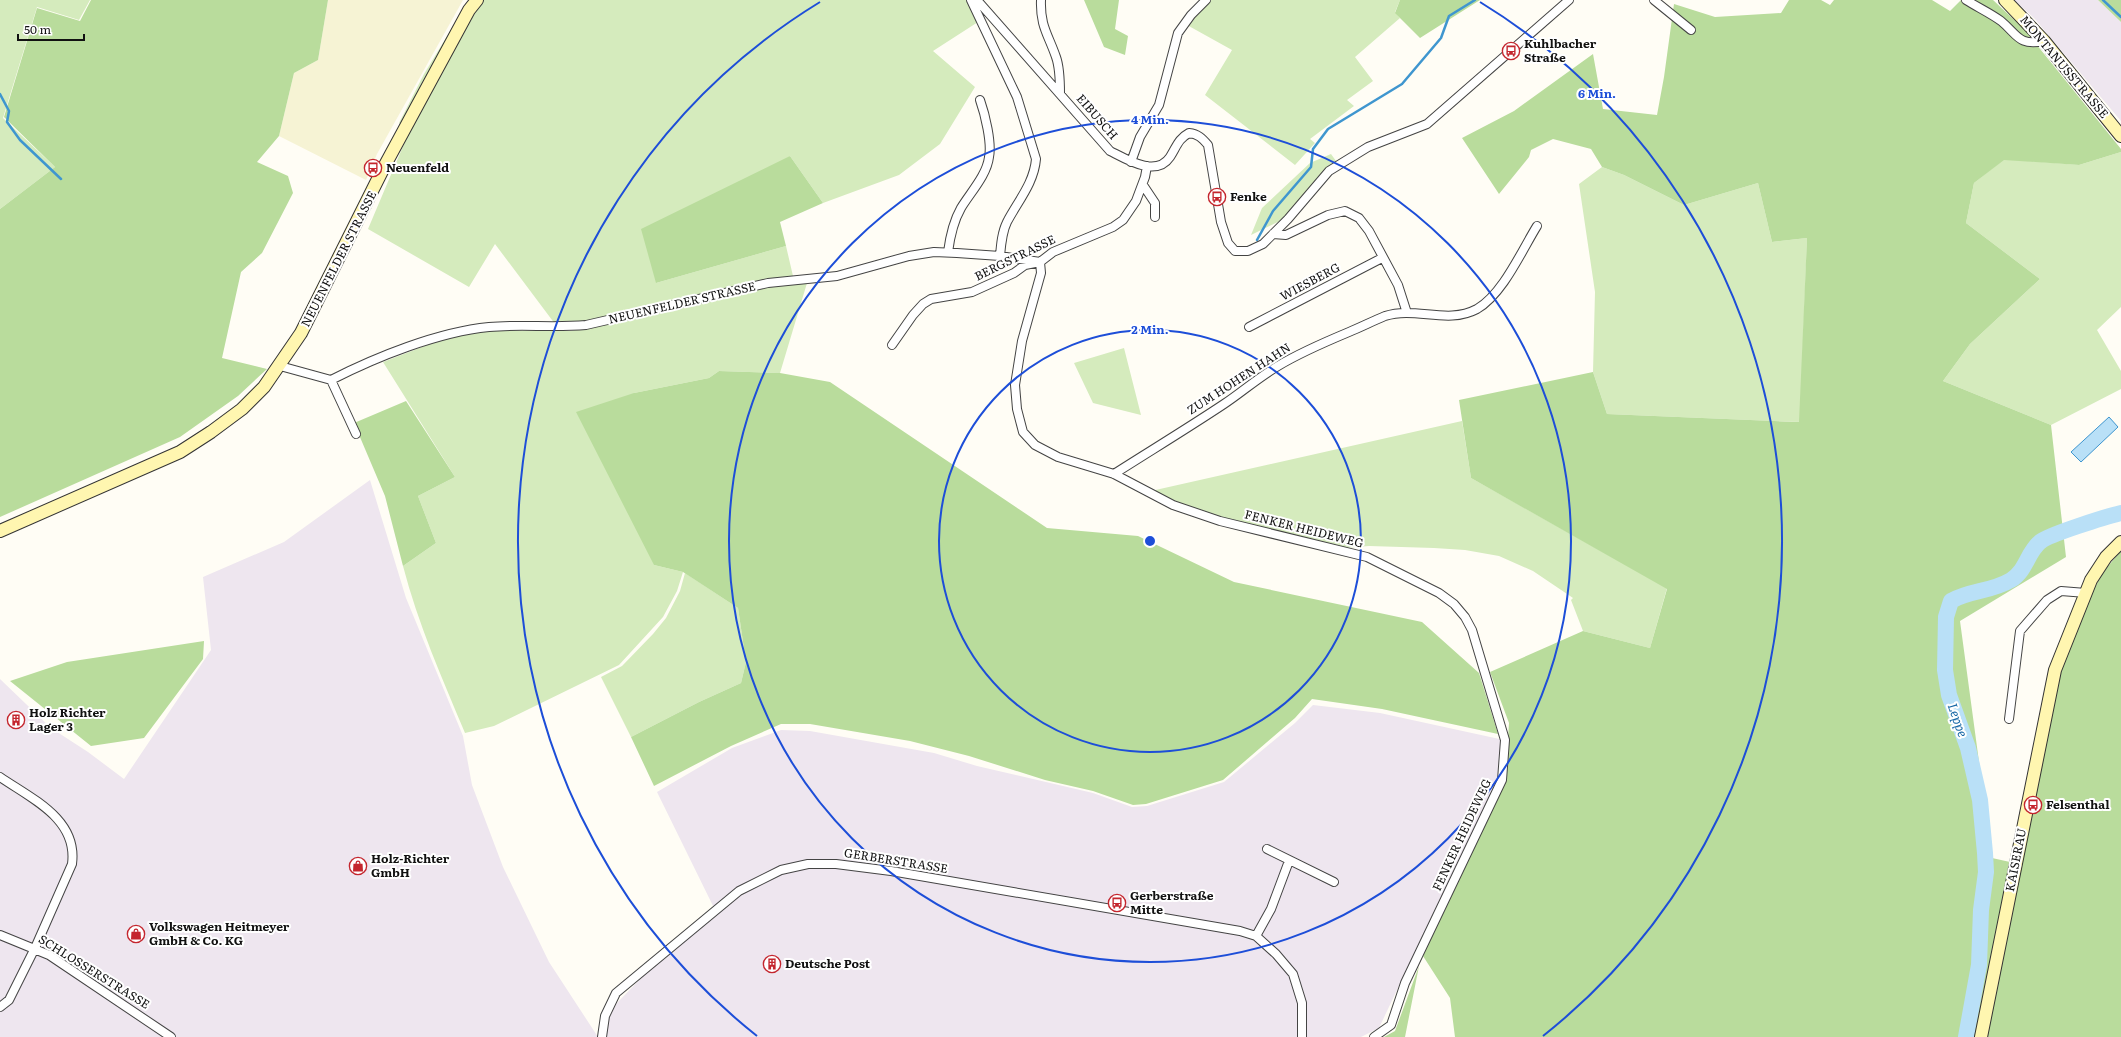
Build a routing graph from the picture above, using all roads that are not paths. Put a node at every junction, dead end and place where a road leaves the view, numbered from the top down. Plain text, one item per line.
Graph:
1 (477, 0) edge
2 (971, 0) edge
3 (977, 0) edge
4 (1041, 0) edge
5 (1206, 0) edge
6 (1569, 0) edge
7 (1654, 0) edge
8 (1966, 0) edge
9 (2004, 0) edge
10 (1690, 30) dead end
11 (2044, 41) junction
12 (1060, 94) junction
13 (980, 100) dead end
14 (2121, 136) edge
15 (1131, 162) junction
16 (1147, 166) junction
17 (1143, 185) junction
18 (1155, 217) dead end
19 (1537, 226) dead end
20 (1273, 234) junction
21 (948, 252) junction
22 (1000, 256) junction
23 (1382, 258) junction
24 (1040, 262) junction
25 (1407, 313) junction
26 (1249, 327) dead end
27 (892, 345) dead end
28 (280, 366) junction
29 (331, 380) junction
30 (356, 434) dead end
31 (1114, 474) junction
32 (0, 531) edge
33 (2121, 542) edge
34 (2086, 593) junction
35 (2009, 719) dead end
36 (0, 777) edge
37 (1267, 849) dead end
38 (1289, 861) junction
39 (1334, 882) dead end
40 (0, 934) edge
41 (1256, 936) junction
42 (35, 948) junction
43 (0, 1007) edge
44 (171, 1037) edge
45 (602, 1037) edge
46 (1302, 1037) edge
47 (1374, 1037) edge
48 (1981, 1037) edge

1 - 28 main road, NEUENFELDER STRASSE
2 - 22 street
3 - 12 street, EIBUSCH
4 - 12 street
5 - 15 street
6 - 20 street
7 - 10 street
8 - 11 street
9 - 11 main road, MONTANUSSTRASSE
11 - 14 main road, MONTANUSSTRASSE
12 - 15 street, EIBUSCH
13 - 21 street
15 - 16 street, EIBUSCH
16 - 17 street, BERGSTRASSE
16 - 20 street, EIBUSCH
17 - 18 street
17 - 24 street, BERGSTRASSE
19 - 25 street, ZUM HOHEN HAHN
20 - 23 street
21 - 22 street, NEUENFELDER STRASSE
21 - 29 street, NEUENFELDER STRASSE
22 - 24 street, NEUENFELDER STRASSE
23 - 25 street
23 - 26 street, WIESBERG
24 - 27 street, BERGSTRASSE
24 - 31 street, FENKER HEIDEWEG
25 - 31 street, ZUM HOHEN HAHN
28 - 29 street
28 - 32 main road, NEUENFELDER STRASSE
29 - 30 street
31 - 47 street, FENKER HEIDEWEG
33 - 34 main road, KAISERAU
34 - 35 street
34 - 48 main road, KAISERAU
36 - 42 street
37 - 38 street
38 - 39 street
38 - 41 street
40 - 42 street, SCHLOSSERSTRASSE
41 - 45 street, GERBERSTRASSE
41 - 46 street
42 - 43 street
42 - 44 street, SCHLOSSERSTRASSE

